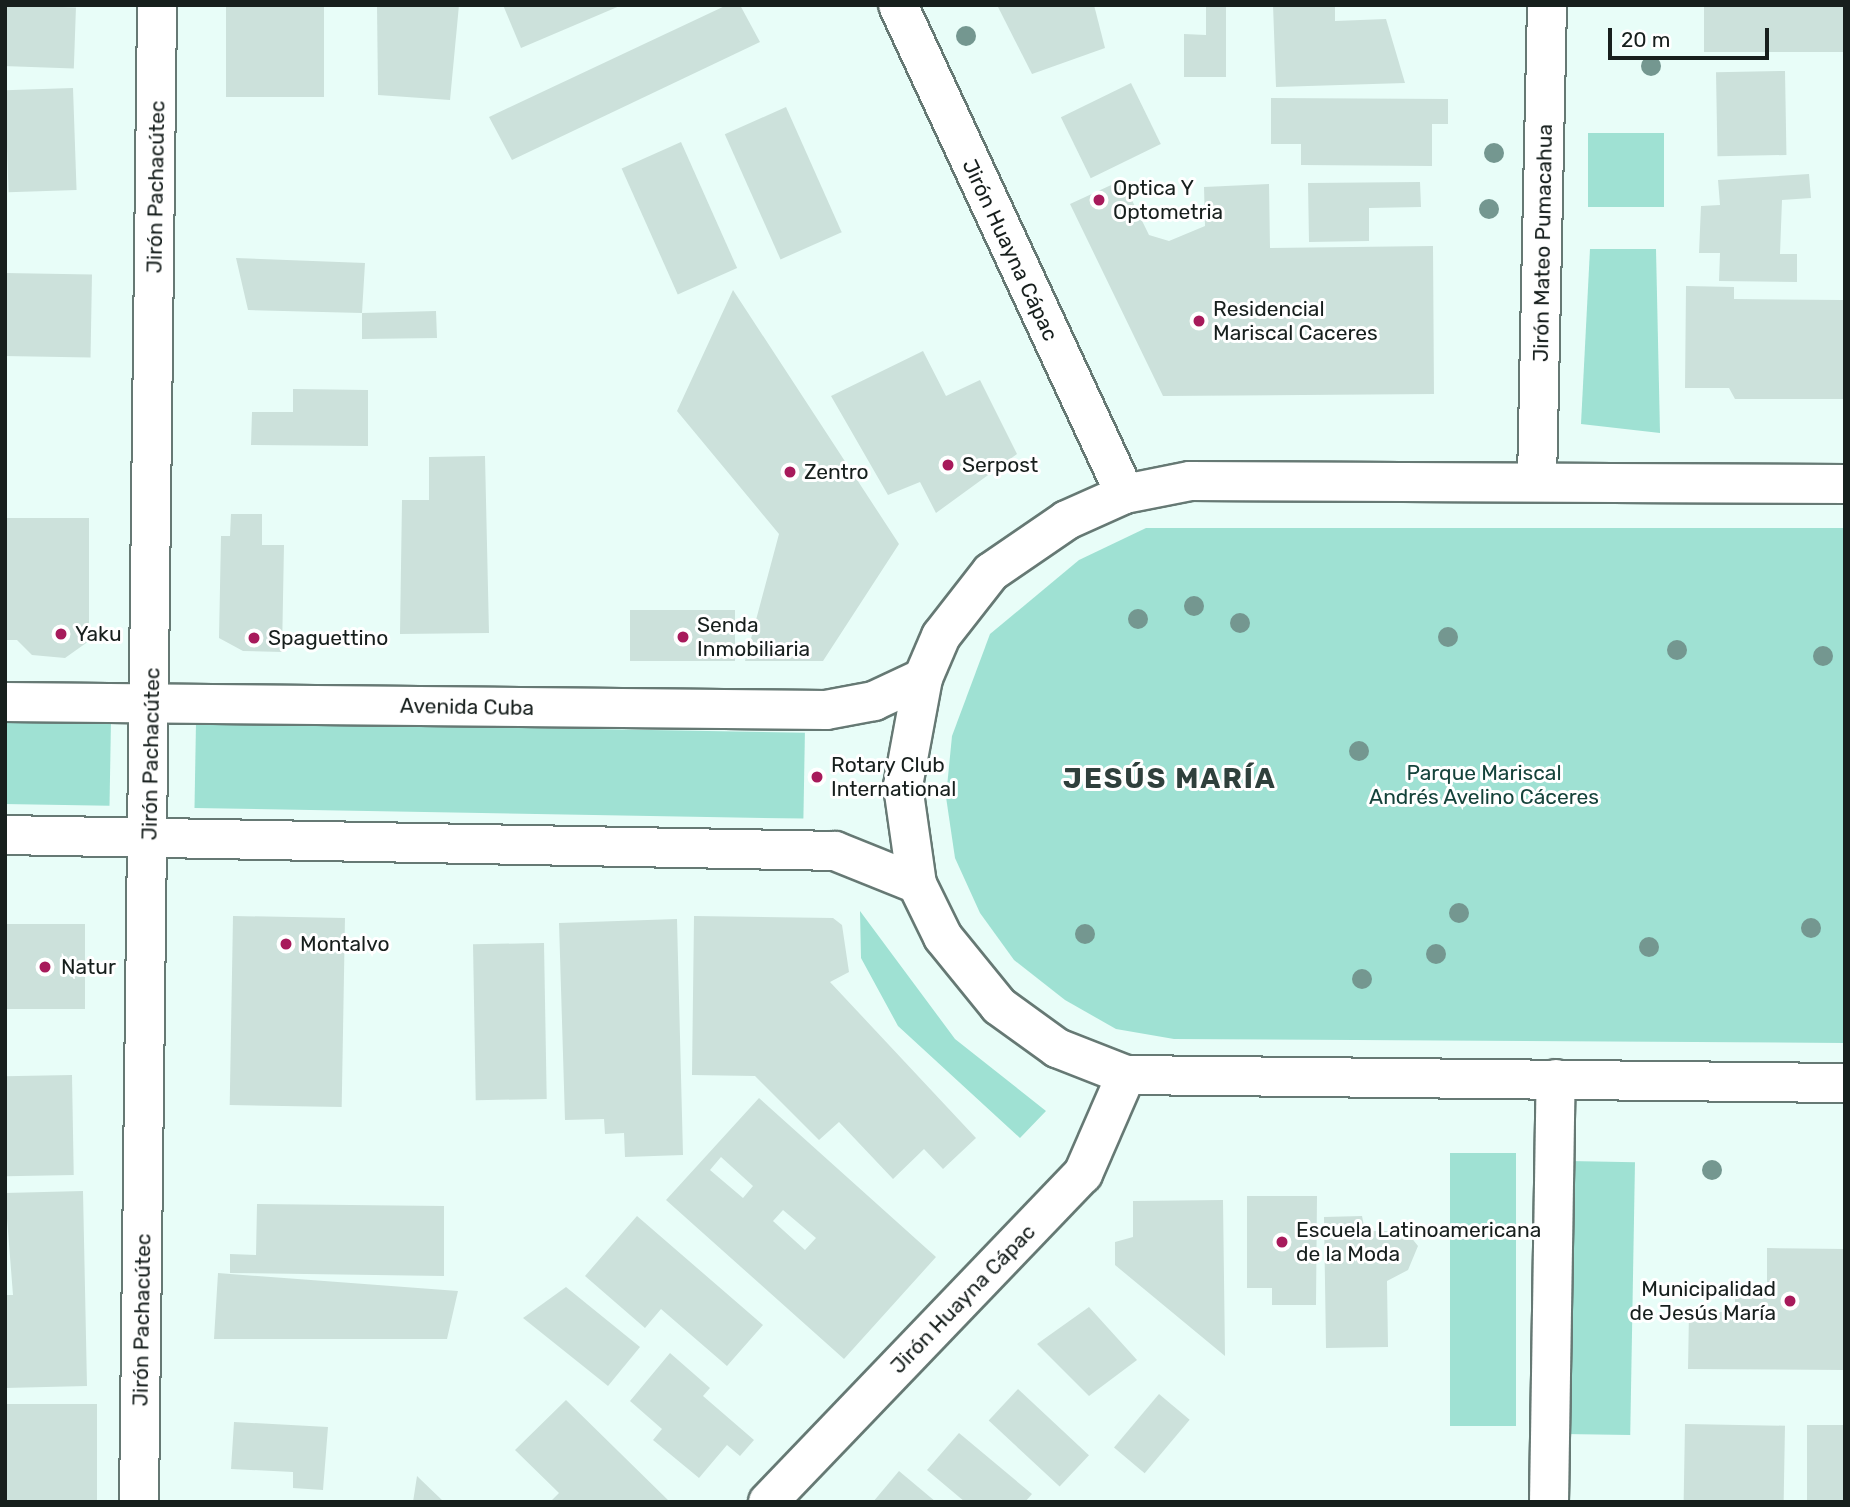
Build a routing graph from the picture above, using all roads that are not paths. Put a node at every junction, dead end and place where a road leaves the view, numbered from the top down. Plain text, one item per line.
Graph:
1 (157, 5) edge
2 (898, 5) edge
3 (1547, 5) edge
4 (1537, 481) junction
5 (1845, 484) edge
6 (1125, 494) junction
7 (923, 678) junction
8 (5, 702) edge
9 (153, 703) junction
10 (5, 835) edge
11 (149, 838) junction
12 (917, 884) junction
13 (1126, 1075) junction
14 (1556, 1079) junction
15 (1845, 1083) edge
16 (139, 1502) edge
17 (768, 1502) edge
18 (1549, 1502) edge

1 - 9 main road, Jirón Pachacútec
2 - 6 main road, Jirón Huayna Cápac
3 - 4 main road, Jirón Mateo Pumacahua
4 - 5 main road
4 - 6 main road
6 - 7 main road
7 - 9 main road, Avenida Cuba
7 - 12 main road
8 - 9 main road, Avenida Cuba
9 - 11 main road, Jirón Pachacútec
10 - 11 main road
11 - 12 main road
11 - 16 main road, Jirón Pachacútec
12 - 13 main road
13 - 14 main road
13 - 17 main road, Jirón Huayna Cápac
14 - 15 main road
14 - 18 main road

